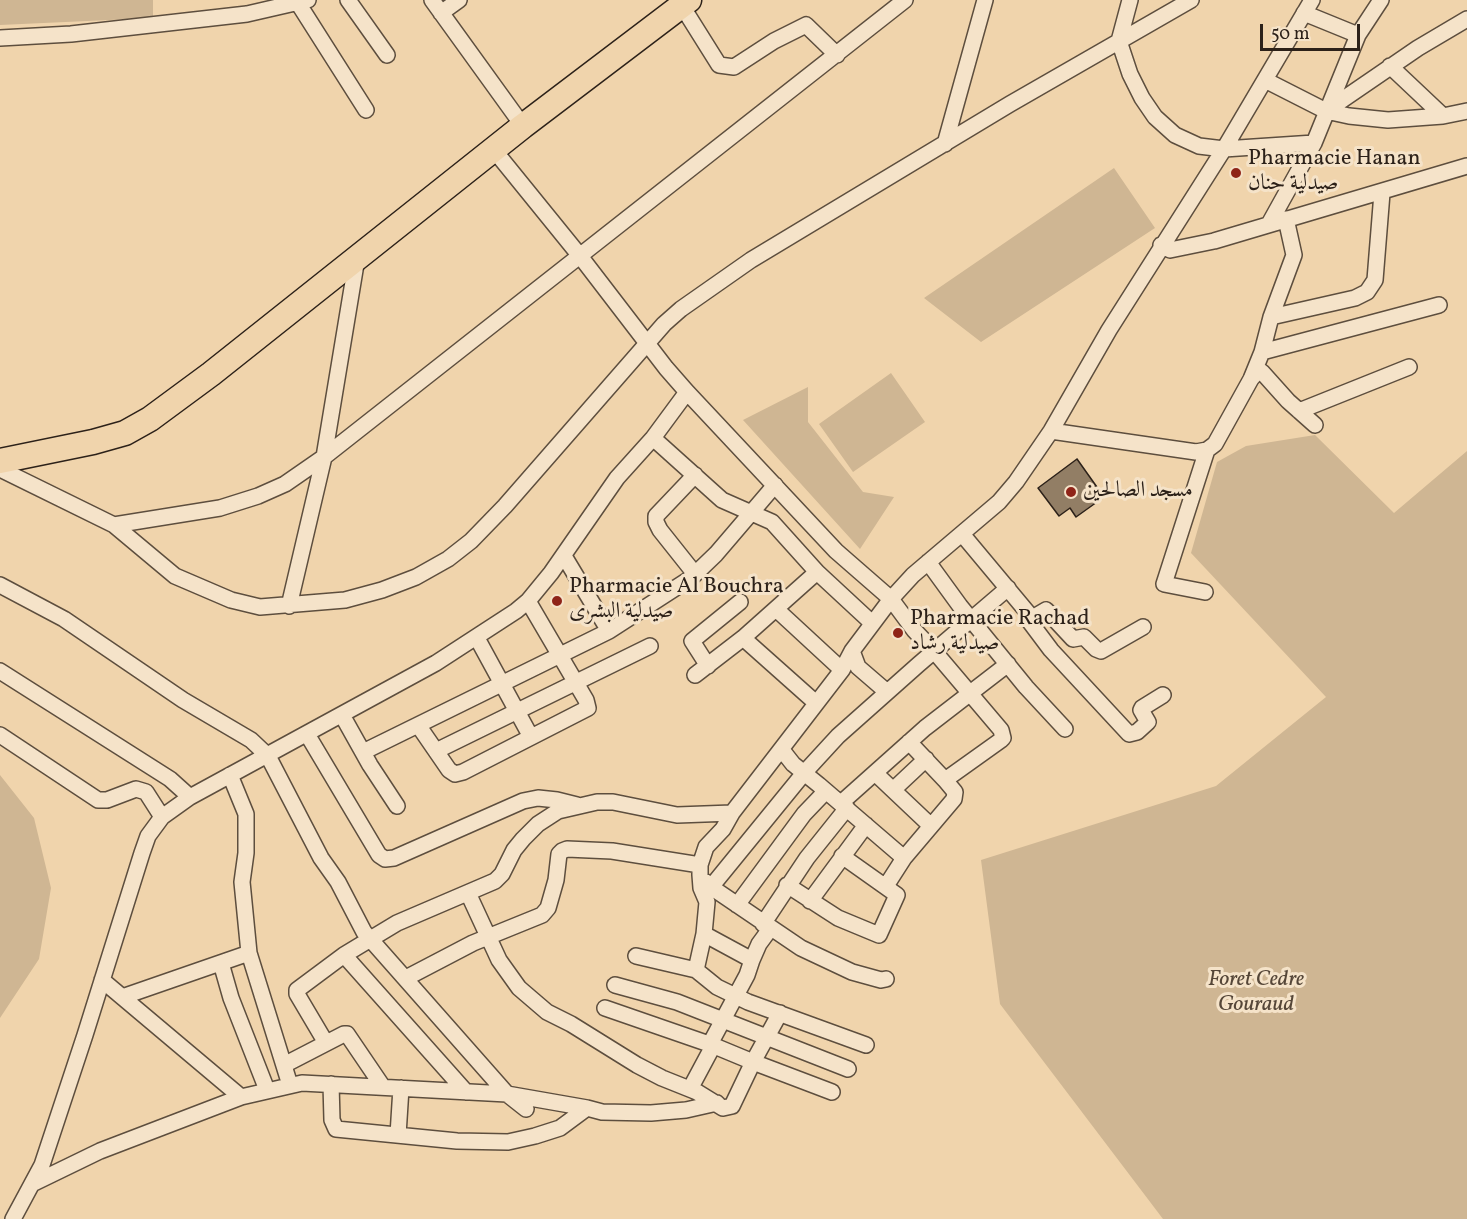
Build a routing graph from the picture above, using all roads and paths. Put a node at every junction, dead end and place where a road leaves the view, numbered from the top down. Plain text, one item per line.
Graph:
1 (348, 0) edge
2 (432, 0) edge
3 (459, 0) edge
4 (905, 0) edge
5 (985, 0) edge
6 (1130, 0) edge
7 (1191, 0) edge
8 (1381, 0) edge
9 (303, 2) edge
10 (685, 3) edge
11 (1308, 6) edge
12 (441, 13) junction
13 (1467, 19) edge
14 (1358, 35) junction
15 (0, 38) edge
16 (1119, 41) junction
17 (387, 55) dead end
18 (837, 55) junction
19 (1390, 66) junction
20 (1265, 80) junction
21 (366, 110) dead end
22 (1326, 111) junction
23 (1467, 111) edge
24 (1443, 116) junction
25 (523, 126) junction
26 (1314, 143) junction
27 (945, 144) junction
28 (1224, 149) junction
29 (494, 150) junction
30 (1467, 166) edge
31 (1382, 192) junction
32 (1286, 219) junction
33 (1269, 224) junction
34 (1161, 245) junction
35 (580, 256) junction
36 (357, 258) junction
37 (1439, 305) dead end
38 (1271, 317) junction
39 (648, 343) junction
40 (1262, 352) junction
41 (1409, 367) dead end
42 (1251, 379) junction
43 (687, 392) junction
44 (1299, 411) junction
45 (1315, 425) dead end
46 (1051, 431) junction
47 (653, 438) junction
48 (1207, 450) junction
49 (324, 457) junction
50 (0, 461) edge
51 (0, 469) edge
52 (695, 475) junction
53 (775, 485) junction
54 (751, 513) junction
55 (114, 525) junction
56 (962, 534) junction
57 (564, 555) junction
58 (928, 562) junction
59 (817, 572) junction
60 (695, 574) junction
61 (0, 585) edge
62 (1008, 588) junction
63 (1205, 592) dead end
64 (891, 599) junction
65 (528, 601) junction
66 (740, 602) dead end
67 (289, 606) junction
68 (776, 609) junction
69 (971, 619) junction
70 (1029, 620) junction
71 (872, 623) junction
72 (1143, 627) dead end
73 (609, 631) junction
74 (477, 638) junction
75 (743, 638) junction
76 (650, 646) dead end
77 (852, 651) junction
78 (934, 651) junction
79 (560, 655) junction
80 (1008, 664) junction
81 (842, 670) junction
82 (0, 671) edge
83 (576, 682) junction
84 (502, 684) junction
85 (886, 692) junction
86 (970, 692) junction
87 (1163, 695) dead end
88 (816, 703) junction
89 (517, 711) junction
90 (342, 715) junction
91 (418, 725) junction
92 (1065, 729) dead end
93 (307, 734) junction
94 (0, 735) edge
95 (531, 737) junction
96 (909, 742) junction
97 (782, 750) junction
98 (363, 752) junction
99 (436, 752) junction
100 (268, 756) junction
101 (926, 759) junction
102 (804, 772) junction
103 (874, 773) junction
104 (230, 775) junction
105 (945, 780) junction
106 (826, 790) junction
107 (893, 790) junction
108 (190, 797) junction
109 (397, 806) dead end
110 (577, 806) junction
111 (844, 806) junction
112 (732, 813) junction
113 (162, 817) junction
114 (866, 825) junction
115 (931, 826) junction
116 (842, 856) junction
117 (904, 858) junction
118 (700, 870) junction
119 (788, 885) junction
120 (886, 886) junction
121 (711, 887) junction
122 (468, 893) junction
123 (810, 901) junction
124 (737, 905) junction
125 (767, 926) junction
126 (704, 934) junction
127 (371, 938) junction
128 (487, 938) junction
129 (249, 953) junction
130 (345, 955) junction
131 (636, 956) dead end
132 (752, 960) junction
133 (220, 963) junction
134 (696, 970) junction
135 (406, 978) junction
136 (886, 979) dead end
137 (102, 980) junction
138 (615, 985) dead end
139 (736, 996) junction
140 (122, 997) junction
141 (605, 1008) dead end
142 (780, 1013) junction
143 (723, 1021) junction
144 (767, 1038) junction
145 (326, 1043) junction
146 (711, 1045) junction
147 (866, 1045) dead end
148 (812, 1054) junction
149 (753, 1062) junction
150 (284, 1065) junction
151 (848, 1070) dead end
152 (800, 1080) junction
153 (332, 1084) junction
154 (290, 1085) junction
155 (383, 1087) junction
156 (401, 1088) junction
157 (690, 1089) junction
158 (267, 1090) junction
159 (466, 1092) junction
160 (832, 1092) dead end
161 (507, 1094) junction
162 (241, 1097) junction
163 (717, 1103) junction
164 (586, 1108) junction
165 (526, 1110) dead end
166 (398, 1136) junction
167 (32, 1185) junction
168 (13, 1219) edge

1 - 17 street
2 - 12 street
3 - 12 street
4 - 18 street
5 - 27 street
6 - 16 street
7 - 16 street
8 - 14 street
9 - 15 street
9 - 21 street
10 - 18 street
10 - 25 main road
11 - 14 street
11 - 20 street
12 - 25 street
13 - 19 street
14 - 22 street
16 - 27 street
16 - 28 street
18 - 35 street
19 - 22 street
19 - 24 street
20 - 22 street
20 - 28 street
22 - 24 street
22 - 26 street
23 - 24 street
25 - 29 main road
26 - 28 street
26 - 33 street
27 - 39 street
28 - 34 street
29 - 35 street
29 - 36 main road
30 - 31 street
31 - 32 street
31 - 38 street
32 - 33 street
32 - 38 street
33 - 34 street
34 - 46 street
35 - 39 street
35 - 49 street
36 - 49 street
36 - 50 main road
37 - 40 street
38 - 40 street
39 - 43 street
39 - 67 street
40 - 42 street
41 - 44 street
42 - 44 street
42 - 48 street
43 - 47 street
43 - 53 street
44 - 45 street
46 - 48 street
46 - 56 street
47 - 52 street
47 - 57 street
48 - 63 street
49 - 55 street
49 - 67 street
51 - 55 street
52 - 54 street
52 - 60 street
53 - 54 street
53 - 64 street
54 - 59 street
54 - 60 street
55 - 67 street
56 - 58 street
56 - 62 street
57 - 65 street
57 - 73 street
58 - 64 street
58 - 69 street
59 - 68 street
59 - 71 street
60 - 73 street
61 - 100 street
62 - 69 street
62 - 70 street
64 - 71 street
64 - 78 street
65 - 74 street
65 - 79 street
66 - 75 street
68 - 75 street
68 - 81 street
69 - 78 street
69 - 80 street
70 - 72 street
70 - 87 street
71 - 77 street
73 - 79 street
74 - 84 street
74 - 90 street
75 - 88 street
76 - 83 street
77 - 81 street
77 - 85 street
78 - 85 street
78 - 86 street
79 - 83 street
79 - 84 street
80 - 86 street
80 - 92 street
81 - 88 street
82 - 108 street
83 - 89 street
83 - 95 street
84 - 89 street
84 - 91 street
85 - 102 street
86 - 96 street
86 - 105 street
88 - 97 street
89 - 95 street
89 - 99 street
90 - 93 street
90 - 98 street
91 - 98 street
91 - 99 street
93 - 100 street
93 - 110 street
94 - 113 street
95 - 99 street
96 - 101 street
96 - 103 street
97 - 102 street
97 - 112 street
98 - 109 street
100 - 104 street
100 - 127 street
101 - 105 street
101 - 107 street
102 - 106 street
102 - 121 street
103 - 107 street
103 - 111 street
104 - 108 street
104 - 129 street
105 - 115 street
106 - 111 street
106 - 124 street
107 - 115 street
108 - 113 street
110 - 112 street
110 - 122 street
111 - 114 street
111 - 119 street
112 - 118 street
113 - 137 street
114 - 116 street
114 - 117 street
115 - 117 street
116 - 120 street
116 - 123 street
117 - 120 street
118 - 121 street
118 - 126 street
118 - 128 street
119 - 123 street
119 - 125 street
120 - 123 street
121 - 124 street
122 - 127 street
122 - 128 street
124 - 125 street
125 - 132 street
125 - 136 street
126 - 132 street
126 - 134 street
127 - 130 street
127 - 135 street
128 - 135 street
128 - 157 street
129 - 133 street
129 - 150 street
130 - 145 street
130 - 159 street
131 - 134 street
132 - 139 street
133 - 140 street
133 - 158 street
134 - 139 street
135 - 161 street
137 - 140 street
137 - 167 street
138 - 143 street
139 - 142 street
139 - 143 street
140 - 162 street
141 - 146 street
142 - 144 street
142 - 147 street
143 - 144 street
143 - 146 street
144 - 148 street
144 - 149 street
145 - 150 street
145 - 155 street
146 - 149 street
146 - 157 street
148 - 151 street
148 - 152 street
149 - 152 street
149 - 163 street
150 - 154 street
152 - 160 street
153 - 154 street
153 - 155 street
153 - 166 street
154 - 158 street
155 - 156 street
156 - 159 street
156 - 166 street
157 - 163 street
158 - 162 street
159 - 161 street
161 - 164 street
161 - 165 street
162 - 167 street
163 - 164 street
164 - 166 street
167 - 168 street

